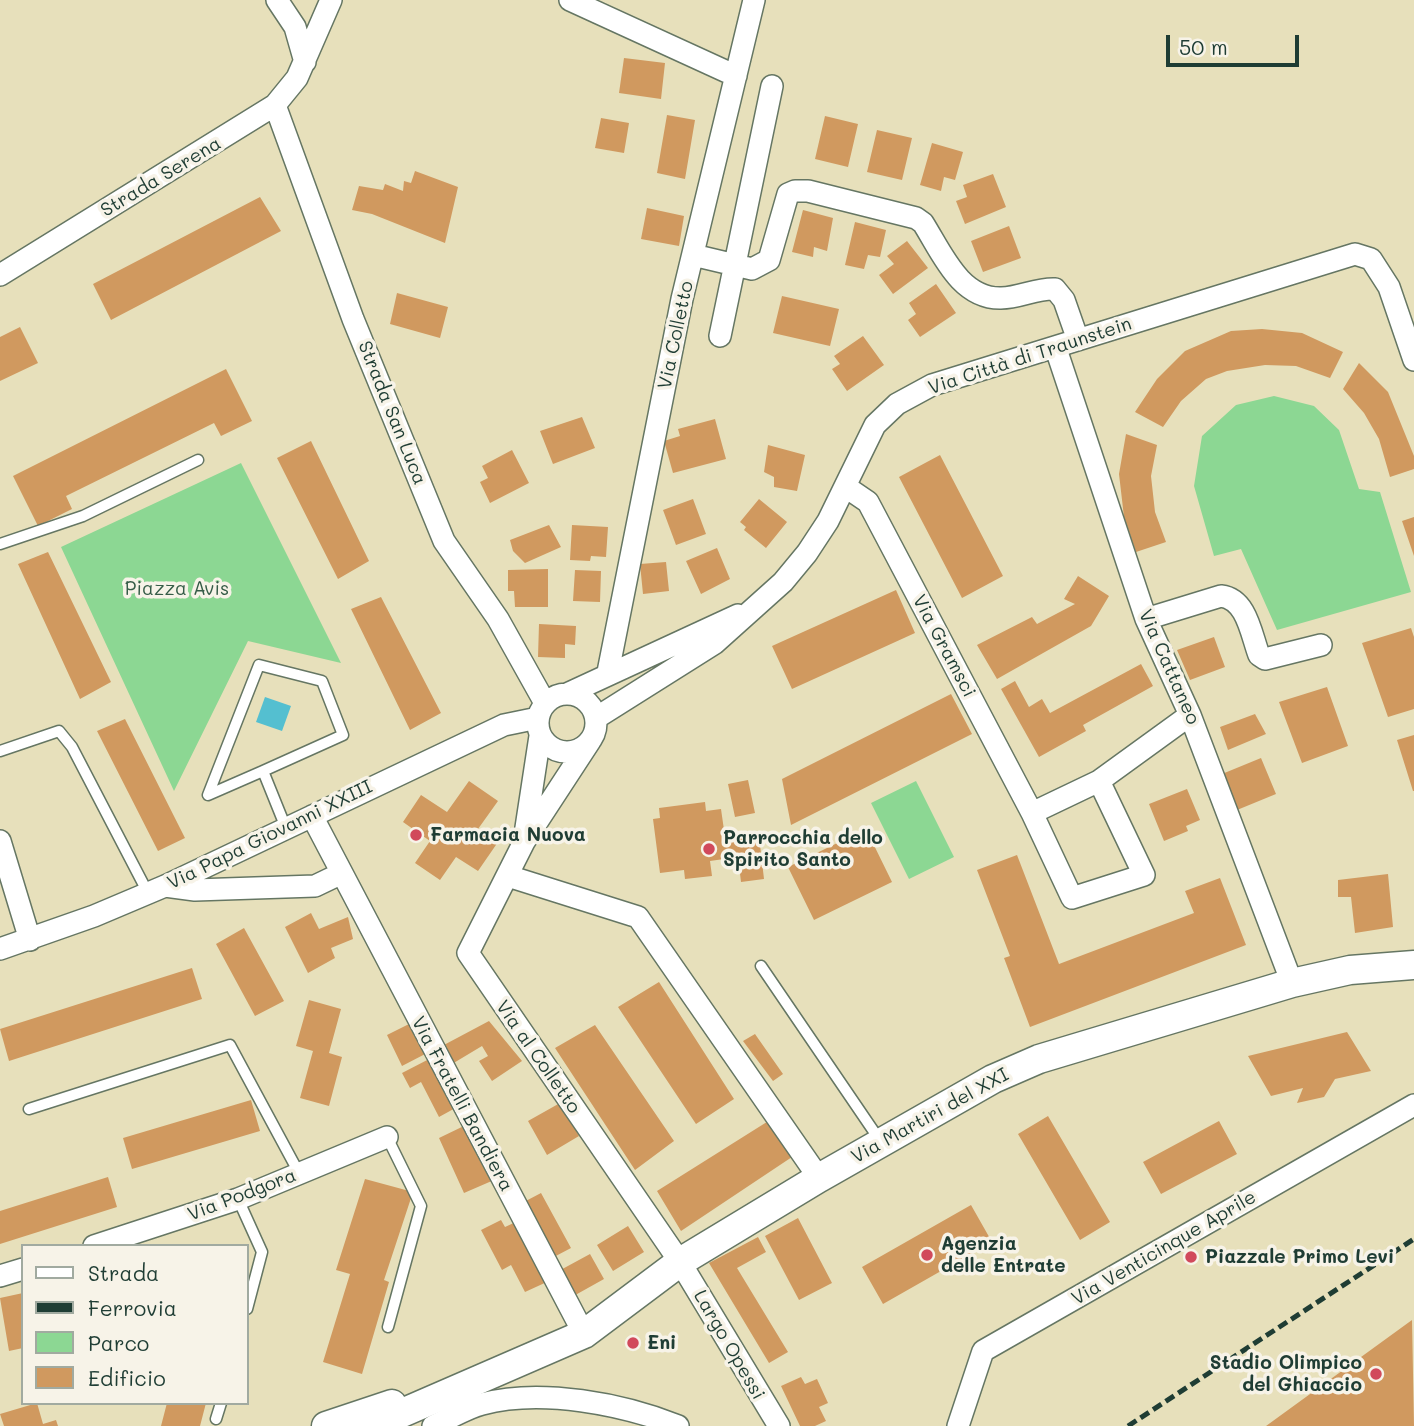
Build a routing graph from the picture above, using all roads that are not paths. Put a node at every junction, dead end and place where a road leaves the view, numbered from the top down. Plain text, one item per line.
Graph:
1 (277, 0) edge
2 (331, 0) edge
3 (570, 0) edge
4 (754, 0) edge
5 (305, 62) junction
6 (736, 76) junction
7 (772, 86) dead end
8 (275, 106) junction
9 (693, 255) junction
10 (734, 265) junction
11 (0, 275) edge
12 (720, 337) dead end
13 (1079, 340) junction
14 (1055, 349) junction
15 (1414, 360) edge
16 (198, 460) dead end
17 (846, 487) junction
18 (0, 544) edge
19 (756, 607) junction
20 (1146, 620) junction
21 (1321, 645) dead end
22 (608, 672) junction
23 (567, 694) junction
24 (1190, 715) junction
25 (596, 718) junction
26 (541, 719) junction
27 (590, 741) junction
28 (0, 751) edge
29 (263, 771) junction
30 (1099, 781) junction
31 (1032, 813) junction
32 (312, 816) junction
33 (286, 828) junction
34 (0, 841) edge
35 (524, 842) junction
36 (340, 874) junction
37 (508, 876) junction
38 (156, 890) junction
39 (30, 940) junction
40 (0, 949) edge
41 (1414, 965) edge
42 (761, 966) dead end
43 (1292, 983) junction
44 (1414, 1105) edge
45 (29, 1109) dead end
46 (387, 1137) joint
47 (881, 1142) junction
48 (299, 1173) junction
49 (819, 1178) junction
50 (238, 1199) junction
51 (100, 1244) edge
52 (680, 1262) junction
53 (21, 1270) edge
54 (0, 1276) edge
55 (248, 1305) edge
56 (388, 1326) dead end
57 (584, 1334) junction
58 (492, 1374) junction
59 (220, 1405) edge
60 (773, 1418) edge
61 (216, 1419) dead end
62 (326, 1426) edge
63 (372, 1426) edge
64 (433, 1426) edge
65 (678, 1426) edge
66 (958, 1426) edge

1 - 5 street
2 - 5 street, Strada Serena
3 - 6 street
4 - 6 street, Via Colletto
5 - 8 street, Strada Serena
6 - 9 street, Via Colletto
7 - 10 street
8 - 11 street, Strada Serena
8 - 26 street, Strada San Luca
9 - 10 street
9 - 22 street, Via Colletto
10 - 12 street
10 - 13 street
13 - 14 street, Via Città di Traunstein
13 - 15 street, Via Città di Traunstein
14 - 17 street, Via Città di Traunstein
14 - 20 street, Via Cattaneo
16 - 18 lane
17 - 19 street, Via Città di Traunstein
17 - 31 street, Via Gramsci
19 - 22 street, Via Città di Traunstein
19 - 25 street, Via Città di Traunstein
20 - 21 street
20 - 24 street, Via Cattaneo
22 - 23 street, Via Città di Traunstein
23 - 25 street
23 - 26 street
24 - 30 street
24 - 43 street, Via Cattaneo
25 - 27 street
26 - 27 street
26 - 32 street, Via Papa Giovanni XXIII
26 - 35 street, Via al Colletto
27 - 35 street, Via al Colletto
28 - 38 lane
29 - 29 lane
29 - 33 lane
30 - 31 street
30 - 31 street, Via Gramsci
32 - 33 street, Via Papa Giovanni XXIII
32 - 36 street, Via Fratelli Bandiera
33 - 38 street, Via Papa Giovanni XXIII
34 - 39 street
35 - 37 street, Via al Colletto
36 - 38 street
36 - 57 street, Via Fratelli Bandiera
37 - 49 street
37 - 52 street, Via al Colletto
38 - 39 street, Via Papa Giovanni XXIII
39 - 40 street, Via Papa Giovanni XXIII
41 - 43 street, Via Martiri del XXI
42 - 47 lane
43 - 47 street, Via Martiri del XXI
44 - 66 street, Via Venticinque Aprile
45 - 48 lane
46 - 48 street, Via Podgora
46 - 56 lane
47 - 49 street, Via Martiri del XXI
48 - 50 street, Via Podgora
49 - 52 street, Via Martiri del XXI
50 - 51 street, Via Podgora
50 - 55 lane
52 - 57 street, Via Martiri del XXI
52 - 60 street, Largo Opessi
53 - 54 street
57 - 58 street, Via Martiri del XXI
58 - 62 street, Via Martiri del XXI
58 - 63 street, Via Martiri del XXI
59 - 61 lane
64 - 65 street

